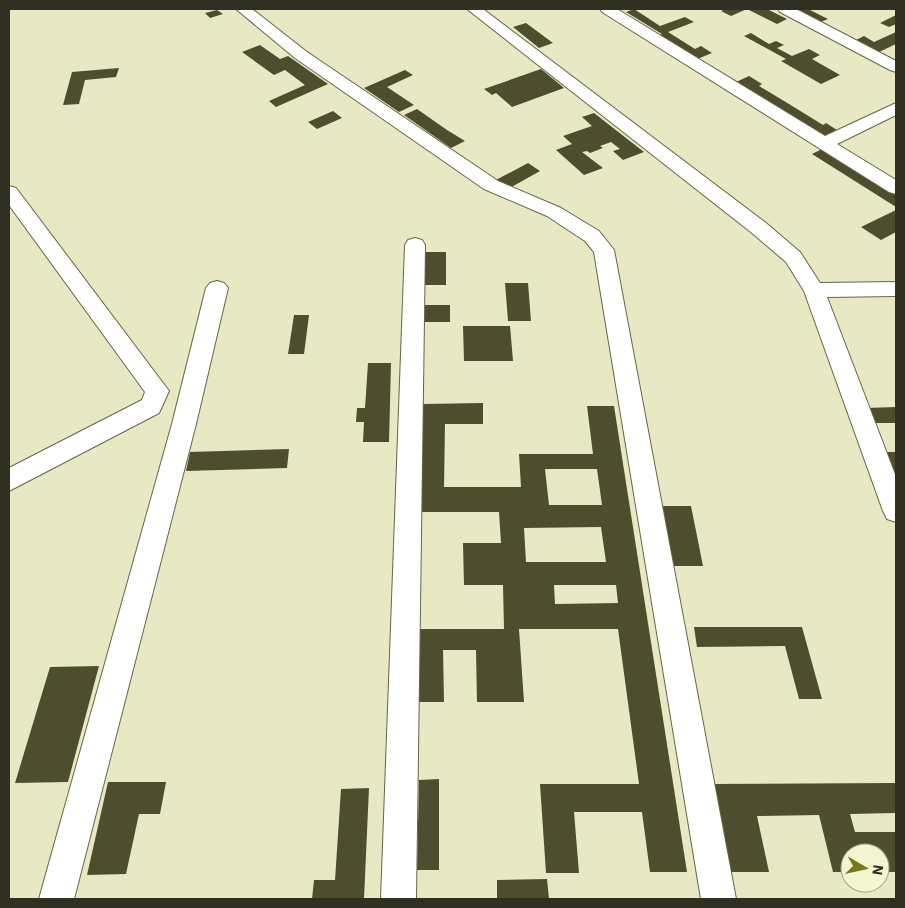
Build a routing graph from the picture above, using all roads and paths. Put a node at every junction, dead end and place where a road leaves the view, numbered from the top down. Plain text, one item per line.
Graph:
1 (243, 9) edge
2 (474, 9) edge
3 (785, 9) edge
4 (615, 10) edge
5 (896, 67) edge
6 (896, 108) edge
7 (823, 144) junction
8 (896, 188) edge
9 (9, 192) edge
10 (415, 244) dead end
11 (217, 288) dead end
12 (896, 289) edge
13 (814, 290) junction
14 (12, 472) edge
15 (896, 511) edge
16 (56, 899) edge
17 (398, 899) edge
18 (719, 899) edge

1 - 18 street
2 - 13 street
3 - 5 street
4 - 7 street
6 - 7 street
7 - 8 street
9 - 14 street
10 - 17 street
11 - 16 street
12 - 13 street
13 - 15 street

